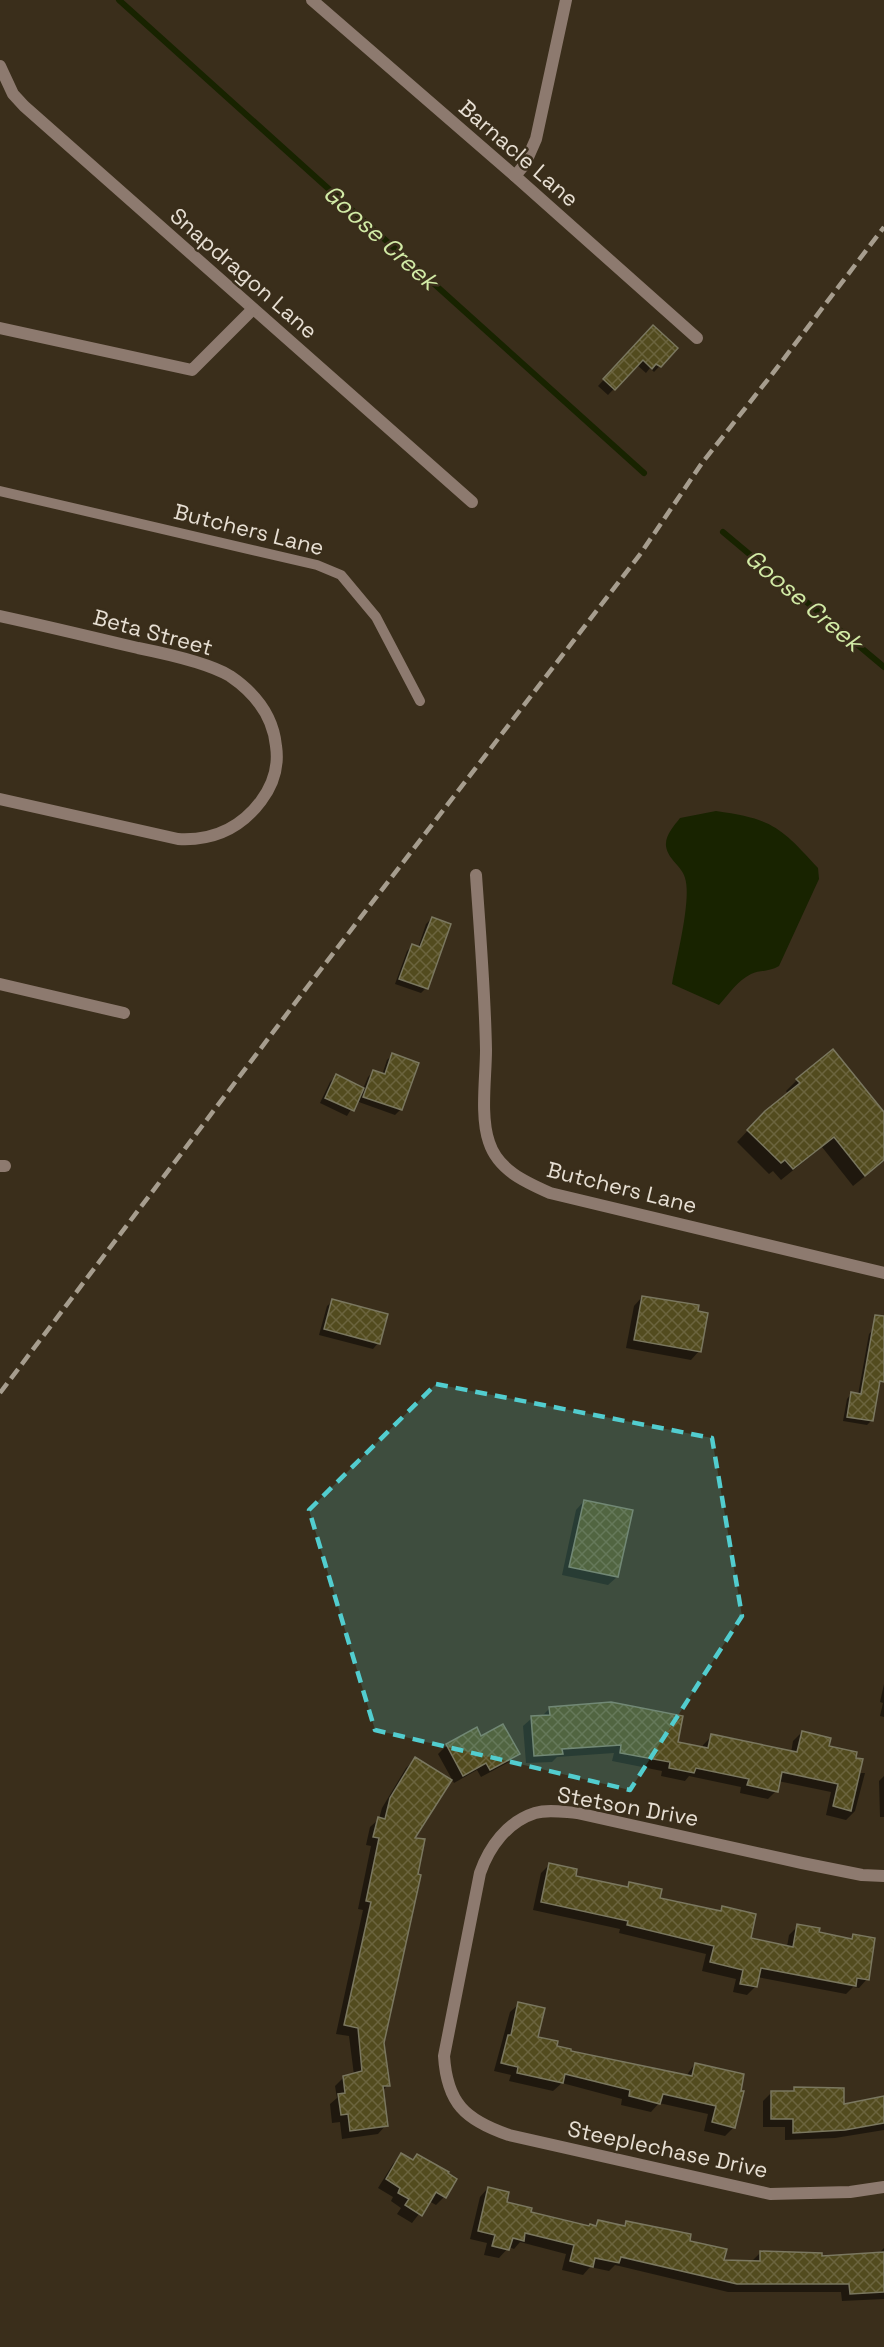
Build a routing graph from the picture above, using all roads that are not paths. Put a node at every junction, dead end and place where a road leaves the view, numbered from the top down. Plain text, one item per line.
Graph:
1 (312, 0) edge
2 (566, 0) edge
3 (0, 66) edge
4 (515, 176) junction
5 (253, 309) junction
6 (0, 328) edge
7 (697, 338) dead end
8 (0, 491) edge
9 (472, 502) dead end
10 (0, 616) edge
11 (420, 701) dead end
12 (0, 799) edge
13 (477, 875) dead end
14 (0, 984) edge
15 (124, 1013) dead end
16 (884, 1273) edge
17 (884, 1876) edge
18 (456, 2100) joint
19 (884, 2187) edge

1 - 4 street, Barnacle Lane
2 - 4 street
3 - 5 street, Snapdragon Lane
4 - 7 street, Barnacle Lane
5 - 6 street
5 - 9 street, Snapdragon Lane
8 - 11 lane, Butchers Lane
10 - 12 street, Beta Street
13 - 16 street, Butchers Lane
14 - 15 street
17 - 18 street, Stetson Drive
18 - 19 street, Steeplechase Drive

